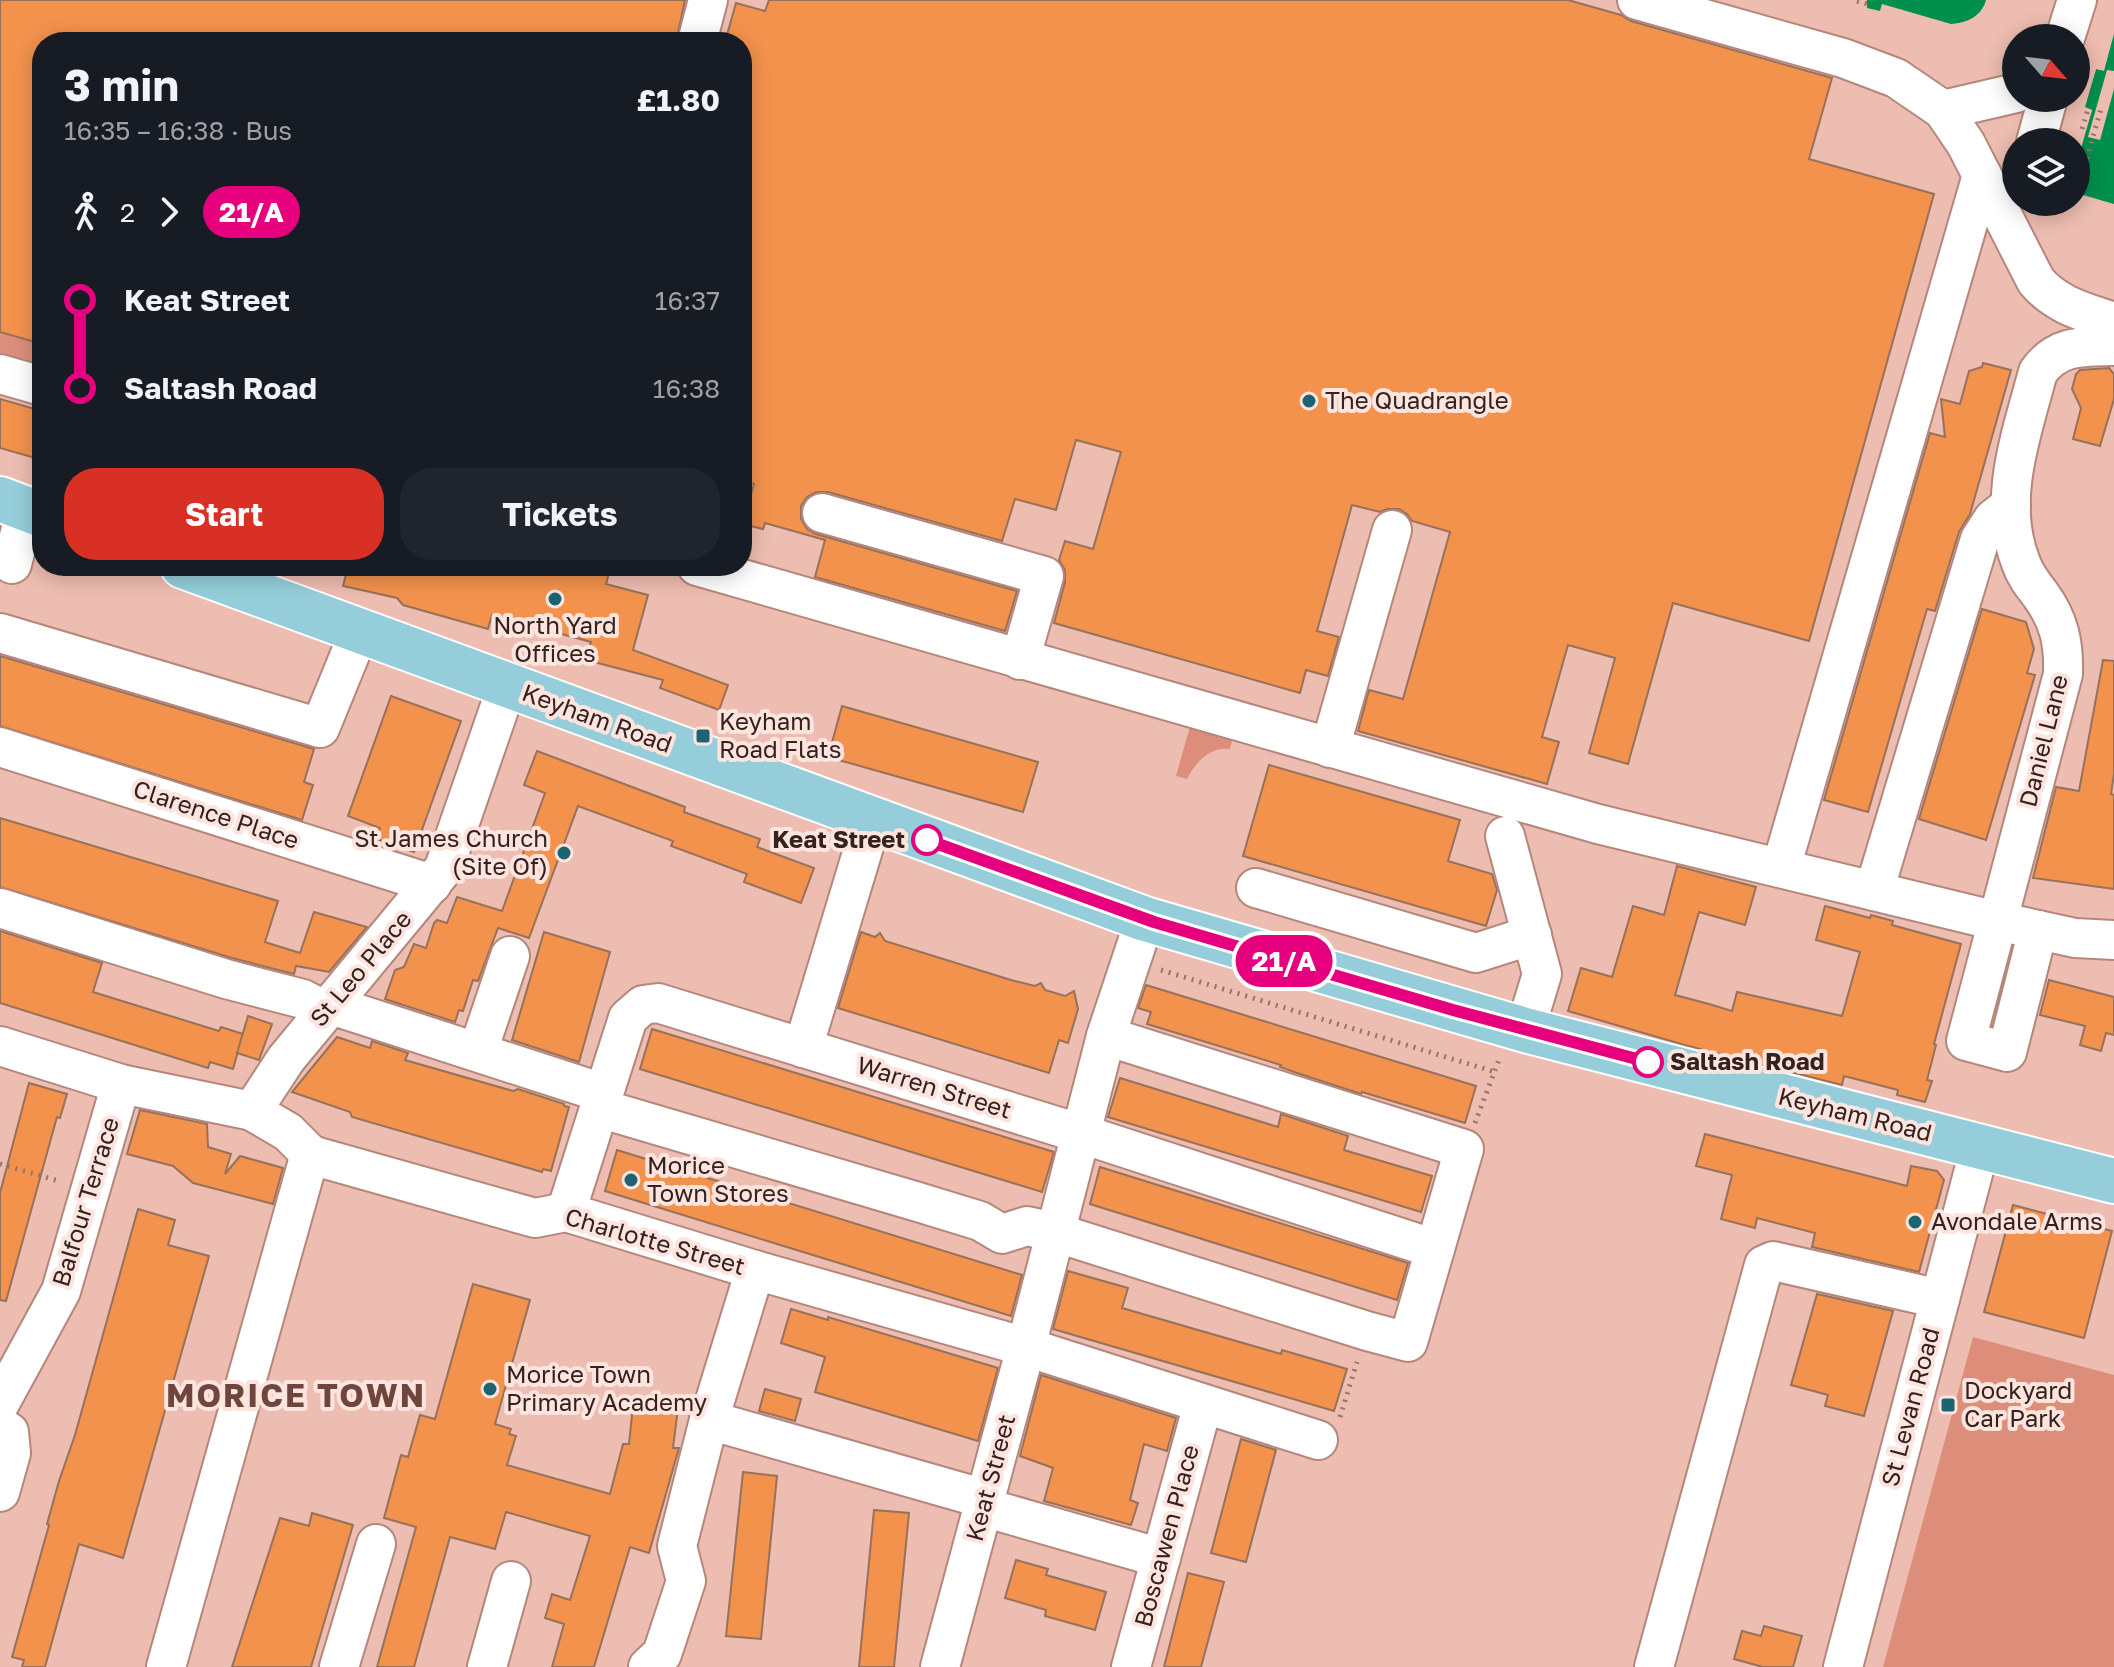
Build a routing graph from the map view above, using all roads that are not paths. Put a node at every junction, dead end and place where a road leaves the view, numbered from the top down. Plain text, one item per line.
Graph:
1 (708, 0) edge
2 (1637, 0) edge
3 (2077, 0) edge
4 (2069, 24) edge
5 (700, 32) edge
6 (2002, 96) edge
7 (1943, 110) junction
8 (1982, 175) junction
9 (2015, 218) edge
10 (2114, 322) edge
11 (2114, 346) edge
12 (0, 374) edge
13 (32, 383) edge
14 (2011, 505) junction
15 (23, 508) edge
16 (822, 513) dead end
17 (1392, 530) dead end
18 (12, 564) dead end
19 (210, 576) edge
20 (731, 576) edge
21 (348, 626) junction
22 (0, 633) edge
23 (1020, 660) junction
24 (315, 671) dead end
25 (507, 686) junction
26 (0, 747) edge
27 (1330, 748) junction
28 (872, 820) junction
29 (1505, 836) dead end
30 (1781, 868) junction
31 (432, 884) junction
32 (1256, 888) dead end
33 (1874, 891) junction
34 (0, 908) edge
35 (1145, 919) junction
36 (1997, 921) junction
37 (2038, 930) junction
38 (1532, 935) junction
39 (2114, 940) edge
40 (510, 956) dead end
41 (328, 1008) junction
42 (1525, 1030) junction
43 (1106, 1036) junction
44 (0, 1046) edge
45 (803, 1048) junction
46 (478, 1051) junction
47 (121, 1084) junction
48 (601, 1101) junction
49 (252, 1111) junction
50 (1082, 1134) junction
51 (1980, 1147) junction
52 (310, 1154) junction
53 (2114, 1181) edge
54 (566, 1212) junction
55 (1054, 1232) junction
56 (1435, 1249) junction
57 (755, 1270) junction
58 (1940, 1299) junction
59 (1026, 1347) junction
60 (0, 1403) edge
61 (1203, 1404) junction
62 (709, 1420) junction
63 (0, 1426) edge
64 (1327, 1435) road end
65 (0, 1492) edge
66 (984, 1503) junction
67 (376, 1544) dead end
68 (1161, 1558) junction
69 (511, 1581) dead end
70 (166, 1667) edge
71 (339, 1667) edge
72 (487, 1667) edge
73 (648, 1667) edge
74 (940, 1667) edge
75 (1131, 1667) edge
76 (1654, 1667) edge
77 (1843, 1667) edge

1 - 5 street
2 - 7 street
3 - 4 street
6 - 7 street
7 - 8 street
8 - 9 street
8 - 30 street
9 - 10 street
11 - 14 street, Daniel Lane
12 - 13 street
14 - 33 street
14 - 36 street, Daniel Lane
15 - 18 street
16 - 23 street
17 - 27 street
19 - 21 main road, Keyham Road
20 - 23 street
21 - 22 street
21 - 24 street
21 - 25 main road, Keyham Road
23 - 27 street
25 - 28 main road, Keyham Road
25 - 31 street, St Leo Place
26 - 31 street, Clarence Place
27 - 30 street
28 - 35 main road, Keyham Road
28 - 45 street
29 - 38 street
30 - 33 street
31 - 41 street, St Leo Place
32 - 38 street
33 - 36 street
34 - 41 street
35 - 42 main road, Keyham Road
35 - 43 street, Keat Street
36 - 37 street
36 - 37 street, Daniel Lane
37 - 39 street
38 - 42 street
40 - 46 street
41 - 46 street
41 - 49 street, St Leo Place
42 - 51 main road, Keyham Road
43 - 50 street, Keat Street
43 - 56 street
44 - 47 street, Charlotte Street
45 - 48 street, Warren Street
45 - 50 street, Warren Street
46 - 48 street
47 - 49 street, Charlotte Street
47 - 60 street, Balfour Terrace
48 - 54 street, Warren Street
48 - 55 street
49 - 52 street, Charlotte Street
50 - 55 street, Keat Street
50 - 56 street, Warren Street
51 - 53 main road
51 - 58 street, St Levan Road
52 - 54 street, Charlotte Street
52 - 70 street
54 - 57 street, Charlotte Street
55 - 56 street
55 - 59 street, Keat Street
57 - 59 street, Charlotte Street
57 - 62 street
58 - 76 street
58 - 77 street, St Levan Road
59 - 61 street, Charlotte Street
59 - 66 street, Keat Street
61 - 64 street, Charlotte Street
61 - 68 street, Boscawen Place
62 - 66 street
62 - 73 street
63 - 65 street
66 - 68 street
66 - 74 street, Keat Street
67 - 71 street
68 - 75 street, Boscawen Place
69 - 72 street

